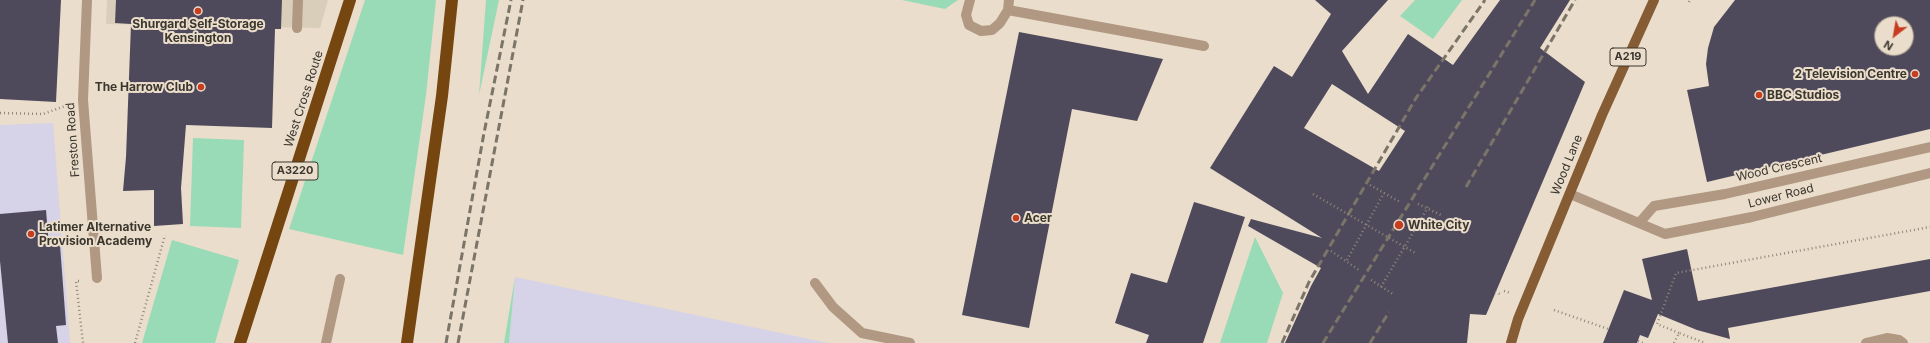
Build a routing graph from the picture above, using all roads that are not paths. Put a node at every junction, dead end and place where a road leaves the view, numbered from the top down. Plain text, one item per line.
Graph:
1 (87, 0) edge
2 (298, 0) edge
3 (350, 0) edge
4 (452, 0) edge
5 (970, 0) edge
6 (1654, 0) edge
7 (1009, 5) edge
8 (296, 28) dead end
9 (1204, 46) dead end
10 (1930, 148) edge
11 (1930, 173) edge
12 (1570, 194) junction
13 (1640, 222) junction
14 (97, 278) road end
15 (340, 279) dead end
16 (815, 283) dead end
17 (240, 343) edge
18 (326, 343) edge
19 (407, 343) edge
20 (910, 343) edge
21 (1511, 343) edge
22 (1866, 343) edge
23 (1903, 343) edge

1 - 14 street, Freston Road
2 - 8 street
3 - 17 highway, West Cross Route / A3220
4 - 19 highway
5 - 7 street
6 - 12 main road, Wood Lane / A219
7 - 9 street
10 - 13 street, Wood Crescent
11 - 13 street, Lower Road
12 - 13 street, Lower Road
12 - 21 main road, Wood Lane / A219
15 - 18 street
16 - 20 street
22 - 23 street

